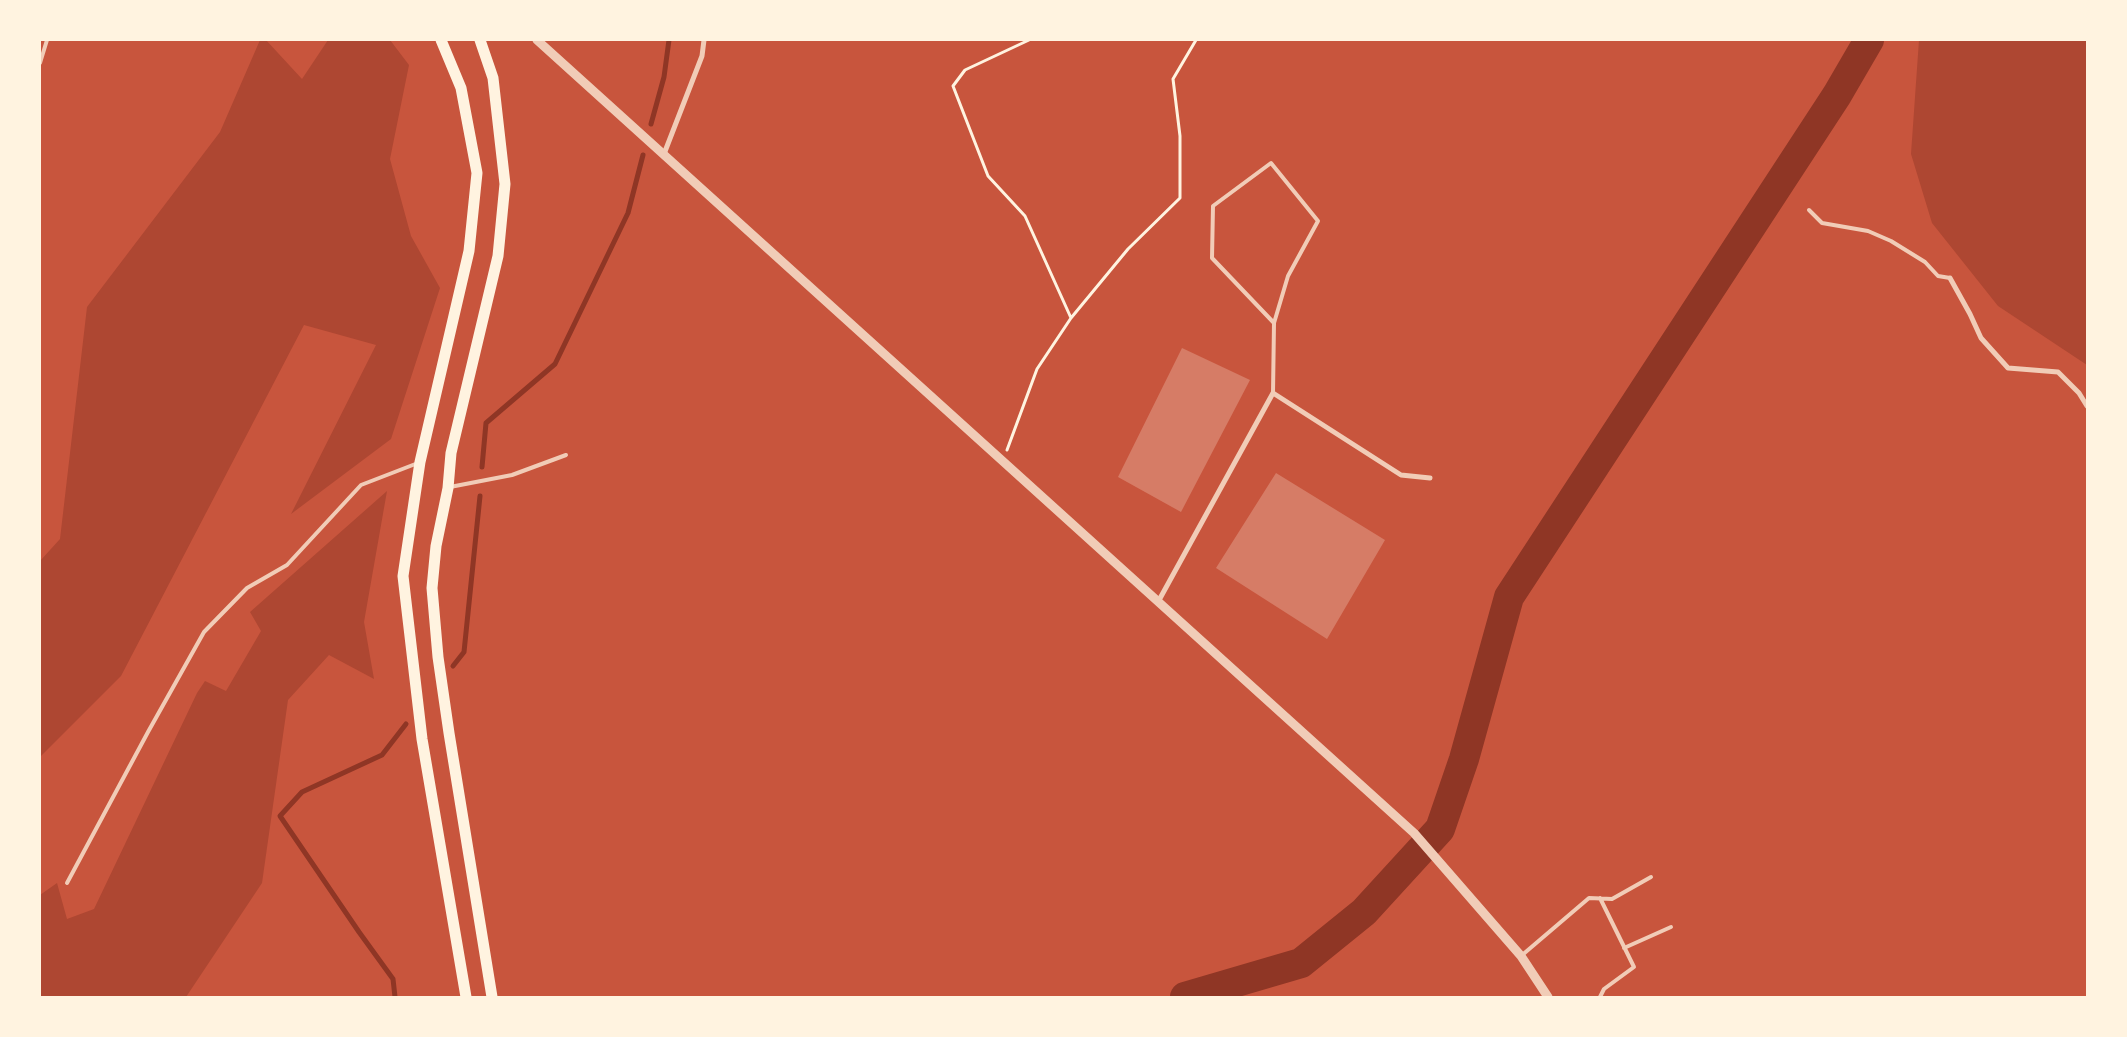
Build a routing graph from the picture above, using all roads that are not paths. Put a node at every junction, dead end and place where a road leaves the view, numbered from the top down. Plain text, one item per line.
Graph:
1 (47, 40) edge
2 (442, 40) edge
3 (480, 40) edge
4 (537, 40) edge
5 (704, 40) edge
6 (40, 63) edge
7 (664, 154) junction
8 (1809, 210) dead end
9 (1950, 278) joint
10 (1274, 323) junction
11 (1273, 393) junction
12 (2087, 406) edge
13 (566, 455) dead end
14 (420, 462) junction
15 (1430, 478) dead end
16 (448, 488) junction
17 (1158, 603) junction
18 (1651, 877) dead end
19 (67, 884) dead end
20 (1600, 898) junction
21 (1671, 927) dead end
22 (1624, 948) junction
23 (1521, 956) junction
24 (466, 997) edge
25 (492, 997) edge
26 (1548, 997) edge
27 (1600, 997) edge

1 - 6 lane
2 - 14 main road
3 - 16 main road
4 - 7 street
5 - 7 street
7 - 17 street
8 - 9 lane
9 - 12 street
10 - 10 lane
10 - 11 lane
11 - 15 street
11 - 17 street
13 - 16 lane
14 - 19 lane
14 - 24 main road
16 - 25 main road
17 - 23 street
18 - 20 lane
20 - 22 lane
20 - 23 lane
21 - 22 lane
22 - 27 lane
23 - 26 street

